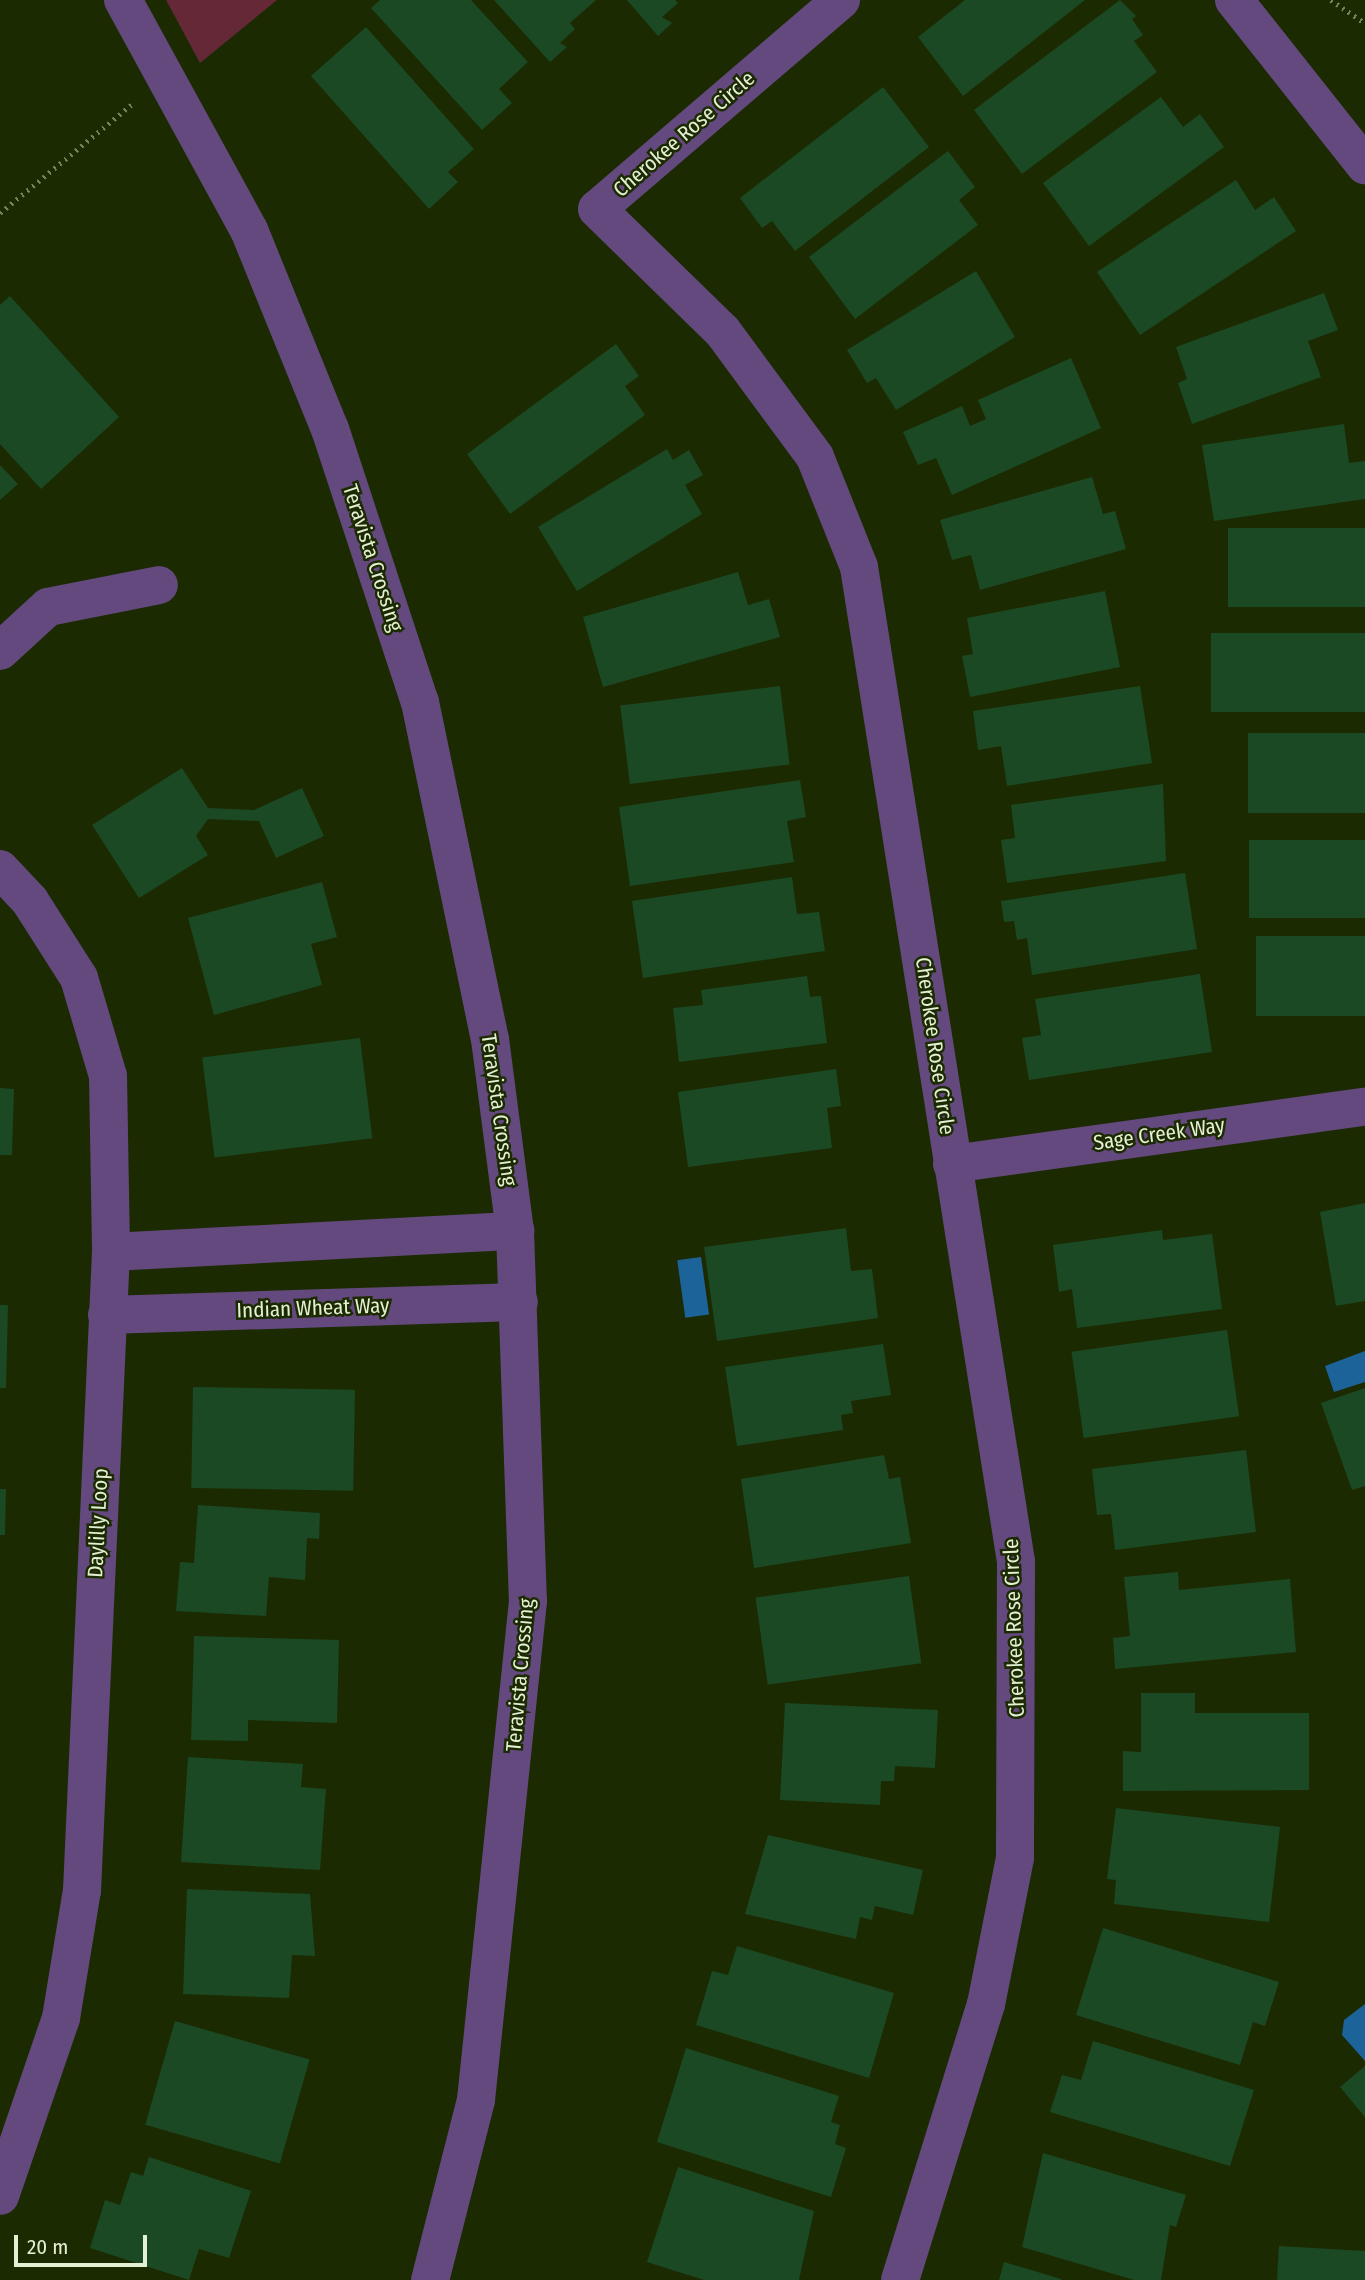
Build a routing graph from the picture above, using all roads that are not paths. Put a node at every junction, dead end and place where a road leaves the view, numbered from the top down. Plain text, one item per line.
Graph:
1 (123, 0) edge
2 (841, 0) edge
3 (1234, 0) edge
4 (1365, 165) edge
5 (159, 585) dead end
6 (0, 650) edge
7 (0, 869) edge
8 (1365, 1107) edge
9 (953, 1164) junction
10 (515, 1231) junction
11 (111, 1252) junction
12 (519, 1302) junction
13 (107, 1315) junction
14 (0, 2196) edge
15 (430, 2280) edge
16 (900, 2280) edge

1 - 10 street, Teravista Crossing
2 - 9 street, Cherokee Rose Circle
3 - 4 street
5 - 6 street
7 - 11 street, Daylilly Loop
8 - 9 street, Sage Creek Way
9 - 16 street, Cherokee Rose Circle
10 - 11 street
10 - 12 street, Teravista Crossing
11 - 13 street, Daylilly Loop
12 - 13 street, Indian Wheat Way
12 - 15 street, Teravista Crossing
13 - 14 street, Daylilly Loop

